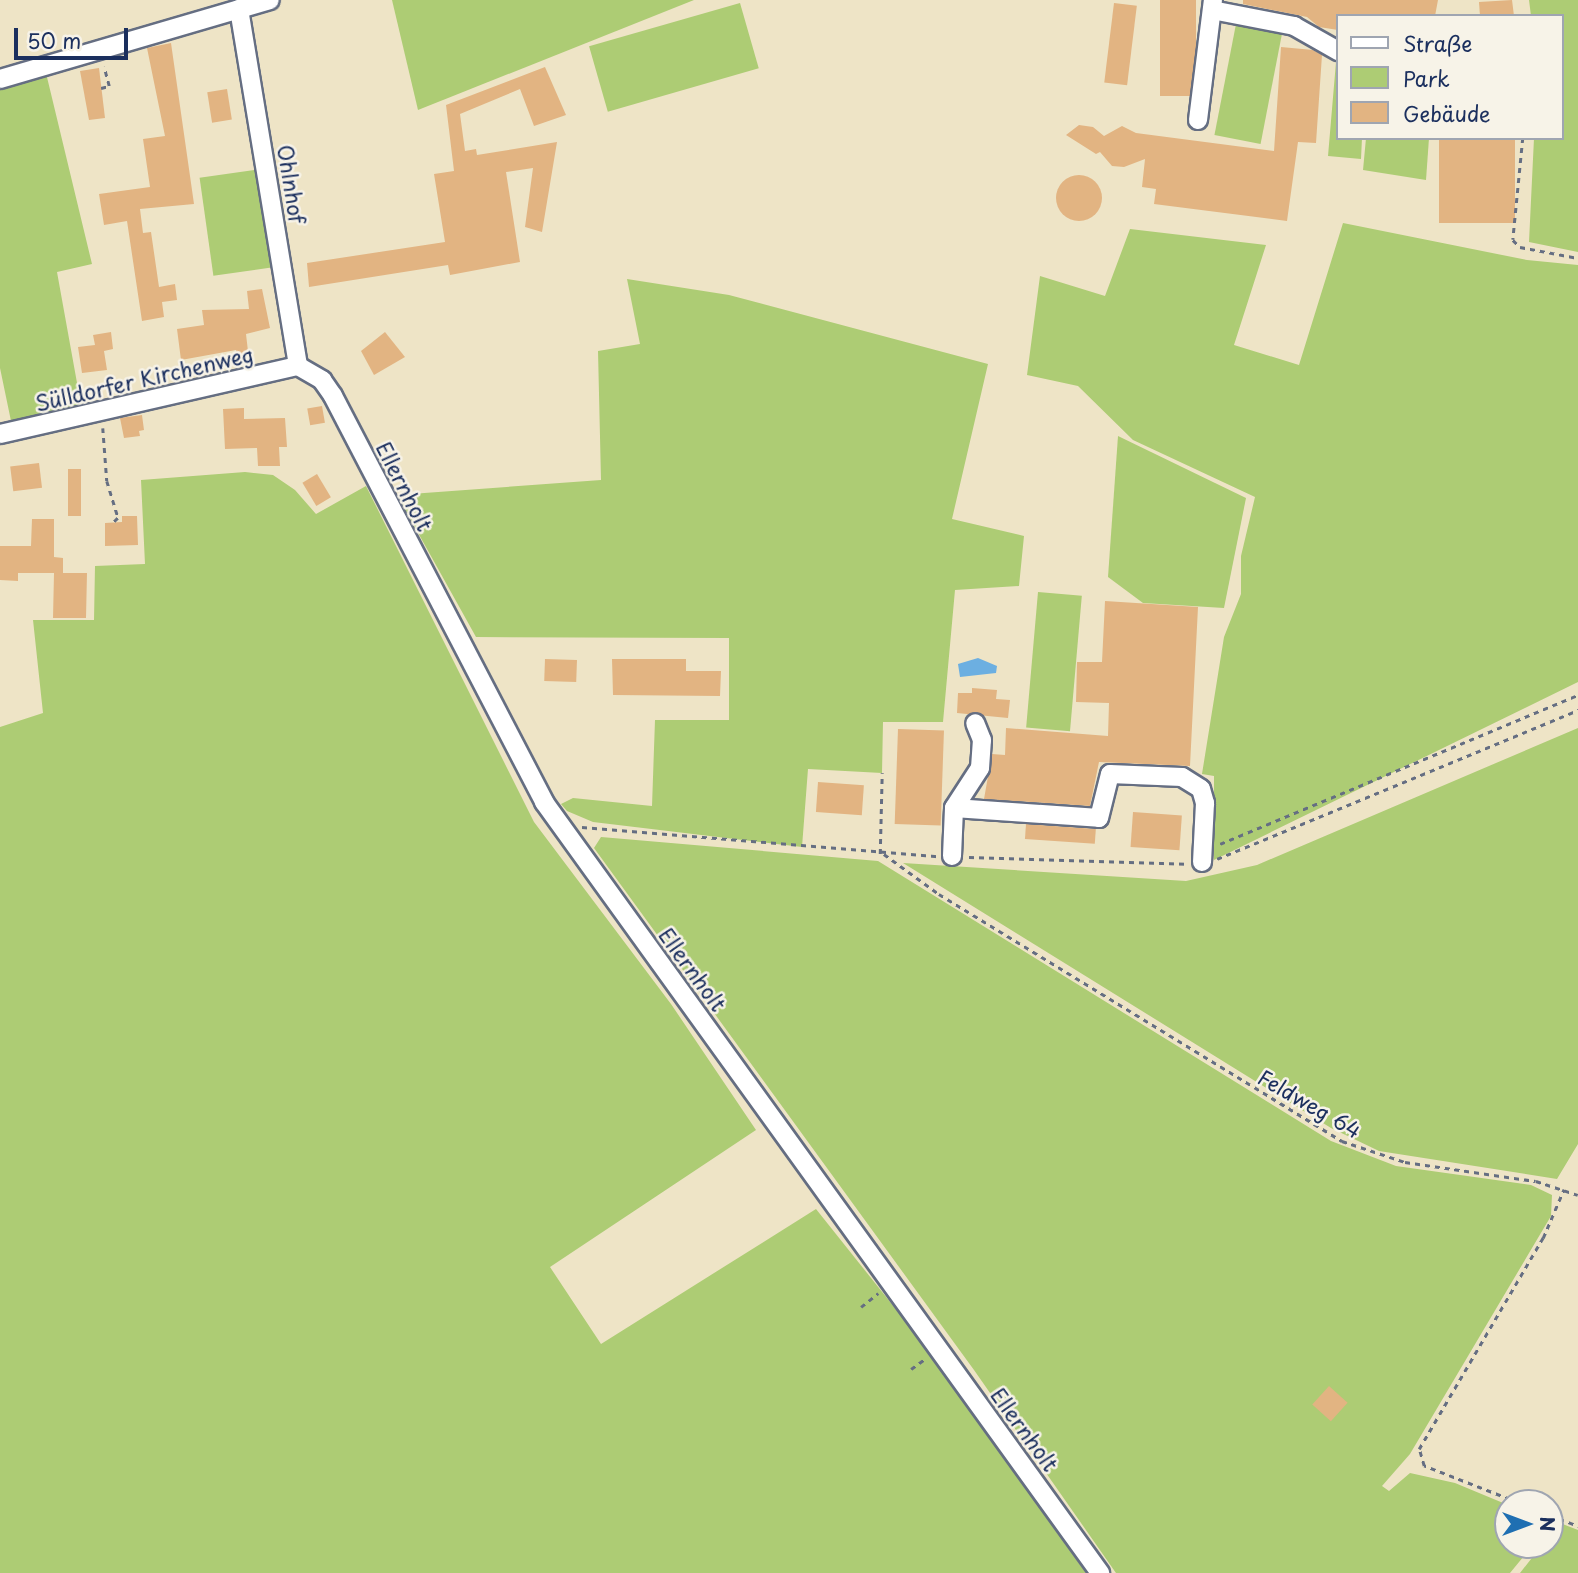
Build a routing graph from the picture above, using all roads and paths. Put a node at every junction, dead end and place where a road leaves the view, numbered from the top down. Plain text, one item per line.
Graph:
1 (270, 0) edge
2 (1212, 5) edge
3 (239, 9) junction
4 (99, 50) junction
5 (1336, 50) edge
6 (0, 79) edge
7 (102, 88) dead end
8 (1198, 120) dead end
9 (1523, 140) edge
10 (1578, 258) edge
11 (298, 366) junction
12 (102, 411) junction
13 (0, 434) edge
14 (113, 523) dead end
15 (1578, 695) edge
16 (975, 723) dead end
17 (882, 773) dead end
18 (954, 808) junction
19 (1202, 854) joint
20 (952, 856) dead end
21 (1564, 1189) junction
22 (1578, 1195) edge
23 (891, 1283) junction
24 (861, 1307) dead end
25 (1494, 1493) edge
26 (1100, 1573) edge

1 - 3 street
2 - 5 street
2 - 8 street
3 - 4 street
3 - 11 street, Ohlnhof
4 - 6 street
4 - 7 path
9 - 10 path
11 - 12 street, Sülldorfer Kirchenweg
11 - 23 street, Ellernholt
12 - 13 street, Sülldorfer Kirchenweg
12 - 14 path
15 - 19 path
16 - 18 street
17 - 21 path, Feldweg 64
18 - 19 street
18 - 20 street
21 - 22 path, Feldweg 64
21 - 25 path
23 - 24 path
23 - 26 street, Ellernholt

